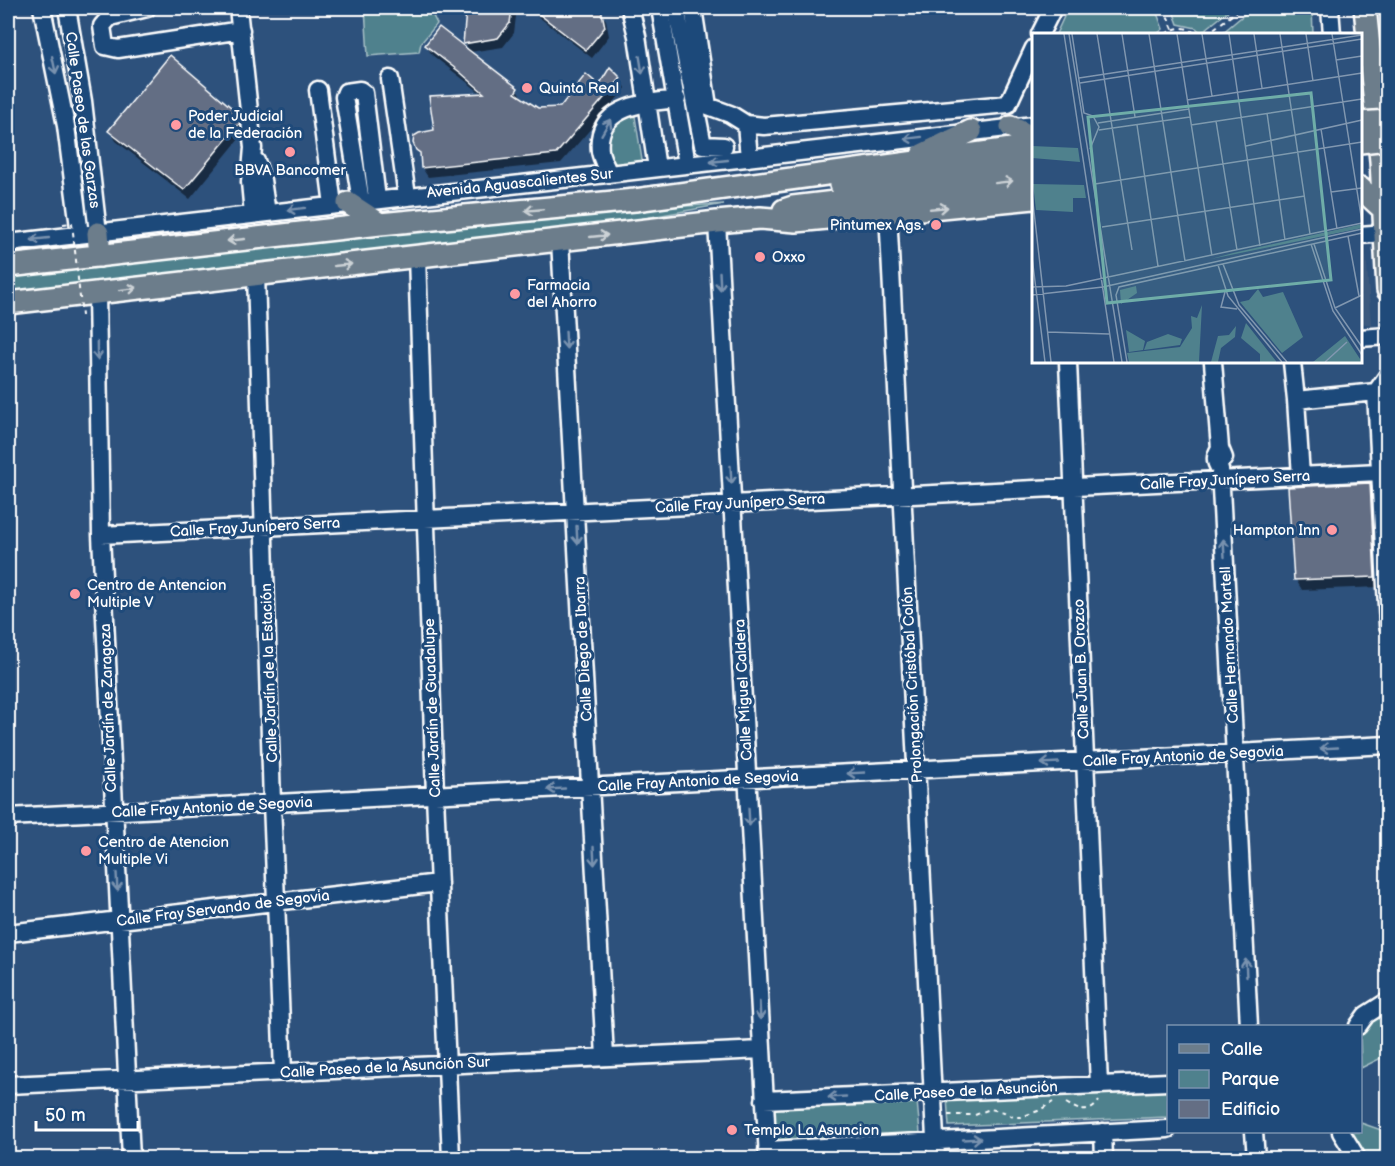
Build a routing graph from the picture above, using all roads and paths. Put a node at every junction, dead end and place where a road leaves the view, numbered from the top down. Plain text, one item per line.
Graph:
1 (42, 8) edge
2 (67, 8) edge
3 (147, 8) edge
4 (238, 8) edge
5 (630, 8) edge
6 (660, 8) edge
7 (1053, 8) edge
8 (1061, 8) edge
9 (1164, 8) edge
10 (1241, 8) edge
11 (1330, 8) edge
12 (1365, 14) edge
13 (681, 16) edge
14 (1173, 29) junction
15 (241, 30) junction
16 (1040, 33) edge
17 (1049, 33) edge
18 (1167, 33) edge
19 (1195, 33) edge
20 (1208, 33) edge
21 (1332, 33) edge
22 (1362, 33) edge
23 (1032, 54) edge
24 (1032, 73) edge
25 (390, 79) dead end
26 (318, 90) dead end
27 (677, 99) junction
28 (647, 103) junction
29 (1378, 108) edge
30 (886, 114) junction
31 (1011, 115) junction
32 (1362, 121) edge
33 (746, 124) junction
34 (1032, 124) edge
35 (970, 131) junction
36 (1032, 136) edge
37 (1388, 139) edge
38 (886, 142) junction
39 (1362, 142) edge
40 (724, 146) dead end
41 (1032, 147) edge
42 (749, 158) junction
43 (1376, 161) edge
44 (907, 162) junction
45 (1032, 163) edge
46 (687, 164) junction
47 (657, 168) junction
48 (609, 174) junction
49 (1032, 178) edge
50 (1362, 190) edge
51 (407, 196) junction
52 (1032, 198) edge
53 (634, 200) junction
54 (355, 202) junction
55 (1382, 208) junction
56 (260, 213) junction
57 (888, 213) junction
58 (760, 218) junction
59 (717, 222) junction
60 (63, 224) dead end
61 (380, 224) junction
62 (1385, 233) junction
63 (89, 234) junction
64 (1362, 235) edge
65 (560, 240) junction
66 (8, 243) edge
67 (100, 255) junction
68 (417, 256) junction
69 (8, 266) edge
70 (256, 274) junction
71 (1388, 290) edge
72 (97, 293) junction
73 (8, 303) edge
74 (82, 316) dead end
75 (1388, 336) edge
76 (1362, 338) edge
77 (1068, 363) edge
78 (1213, 363) edge
79 (1292, 363) edge
80 (1388, 375) edge
81 (1376, 392) junction
82 (1296, 400) junction
83 (1379, 472) junction
84 (1220, 474) junction
85 (1301, 476) junction
86 (1073, 487) junction
87 (902, 495) junction
88 (733, 504) junction
89 (576, 511) junction
90 (426, 519) junction
91 (264, 527) junction
92 (101, 535) junction
93 (1388, 626) edge
94 (1388, 745) edge
95 (1234, 753) junction
96 (1085, 761) junction
97 (916, 770) junction
98 (747, 779) junction
99 (591, 787) junction
100 (435, 795) junction
101 (272, 803) junction
102 (113, 812) junction
103 (8, 817) edge
104 (439, 883) junction
105 (277, 902) junction
106 (119, 920) junction
107 (8, 933) edge
108 (1388, 1001) edge
109 (1249, 1025) edge
110 (1359, 1025) edge
111 (762, 1050) junction
112 (605, 1057) junction
113 (447, 1065) junction
114 (283, 1072) junction
115 (127, 1080) junction
116 (1167, 1082) edge
117 (8, 1085) edge
118 (1099, 1085) junction
119 (932, 1092) junction
120 (764, 1100) junction
121 (1057, 1100) dead end
122 (1062, 1100) dead end
123 (933, 1114) junction
124 (1167, 1129) edge
125 (1103, 1132) junction
126 (1254, 1133) edge
127 (1342, 1133) edge
128 (935, 1141) junction
129 (767, 1154) edge
130 (130, 1158) edge
131 (451, 1158) edge
132 (936, 1158) edge
133 (1104, 1158) edge
134 (1256, 1158) edge
135 (1357, 1158) edge

1 -> 63 street, Calle Paseo de las Garzas
2 - 63 street, Calle Paseo de las Garzas
3 - 15 street
4 - 15 street
5 -> 28 street
6 - 13 street
7 - 16 street
8 - 17 street
9 - 14 path
10 - 20 path
11 - 21 street
12 - 22 main road
12 - 29 main road
13 - 27 street
13 - 33 street
13 - 40 street
14 - 18 path
14 - 19 path
15 - 56 street
23 - 31 street
24 - 31 street
25 - 51 street
26 - 54 street
27 - 28 street
27 - 46 street
28 - 47 street
48 -> 28 street
29 - 32 main road, bridge
29 - 43 main road
30 - 31 street
30 - 33 street
30 - 38 street
31 - 34 street, Avenida Aguascalientes Sur
31 - 35 street, Avenida Aguascalientes Sur
31 - 36 main road
33 - 42 street
35 -> 38 street, Avenida Aguascalientes Sur
35 - 44 main road
37 - 39 main road, bridge
38 - 42 street, Avenida Aguascalientes Sur
41 - 44 main road, Avenida Aguascalientes Sur
42 -> 46 street, Avenida Aguascalientes Sur
43 - 55 main road
44 - 53 main road, Avenida Aguascalientes Sur
45 - 53 main road, Avenida Aguascalientes Sur
46 - 47 street, Avenida Aguascalientes Sur
47 - 48 street, Avenida Aguascalientes Sur
48 - 51 street, Avenida Aguascalientes Sur
58 -> 49 main road
50 - 55 main road
51 - 54 street, Avenida Aguascalientes Sur
57 -> 52 main road
53 -> 61 main road, Avenida Aguascalientes Sur
54 - 54 street
54 -> 56 street, Avenida Aguascalientes Sur
54 - 61 main road
55 - 62 main road
56 - 63 street, Avenida Aguascalientes Sur
57 - 58 main road
57 - 87 street, Prolongación Cristóbal Colón
58 - 59 main road
65 -> 59 main road
59 -> 88 street, Calle Miguel Caldera
60 - 74 path, bridge
61 -> 67 main road, Avenida Aguascalientes Sur
62 - 64 street
62 - 71 main road
63 -> 66 street, Avenida Aguascalientes Sur
63 - 67 main road
65 - 68 main road
65 -> 89 street, Calle Diego de Ibarra
67 - 69 main road, Avenida Aguascalientes Sur
70 -> 68 main road
68 - 90 street, Calle Jardín de Guadalupe
72 -> 70 main road
70 - 91 street, Calle Jardín de la Estación
72 - 73 main road
72 -> 92 street, Calle Jardín de Zaragoza
75 - 76 street
77 - 86 street, Calle Juan B. Orozco
78 - 84 street, Calle Hernando Martell
79 - 82 street
80 - 81 street
81 - 82 street
81 - 83 street
82 - 85 street
83 - 85 street, Calle Fray Junípero Serra
83 - 93 street
84 - 85 street, Calle Fray Junípero Serra
84 - 86 street, Calle Fray Junípero Serra
95 -> 84 street, Calle Hernando Martell
86 - 87 street, Calle Fray Junípero Serra
86 - 96 street, Calle Juan B. Orozco
87 - 88 street, Calle Fray Junípero Serra
87 - 97 street, Prolongación Cristóbal Colón
88 - 89 street, Calle Fray Junípero Serra
88 - 98 street, Calle Miguel Caldera
89 - 90 street, Calle Fray Junípero Serra
89 -> 99 street, Calle Diego de Ibarra
90 - 91 street, Calle Fray Junípero Serra
90 - 100 street, Calle Jardín de Guadalupe
91 - 92 street, Calle Fray Junípero Serra
91 - 101 street, Calle Jardín de la Estación
92 - 102 street, Calle Jardín de Zaragoza
94 -> 95 street, Calle Fray Antonio de Segovia
95 - 96 street, Calle Fray Antonio de Segovia
109 -> 95 street, Calle Hernando Martell
96 -> 97 street, Calle Fray Antonio de Segovia
96 - 118 street, Calle Juan B. Orozco
97 -> 98 street, Calle Fray Antonio de Segovia
97 - 119 street, Prolongación Cristóbal Colón
98 - 99 street, Calle Fray Antonio de Segovia
98 -> 111 street, Calle Miguel Caldera
99 -> 100 street, Calle Fray Antonio de Segovia
99 -> 112 street, Calle Diego de Ibarra
100 - 101 street, Calle Fray Antonio de Segovia
100 - 104 street, Calle Jardín de Guadalupe
101 - 102 street, Calle Fray Antonio de Segovia
101 - 105 street, Calle Jardín de la Estación
102 - 103 street, Calle Fray Antonio de Segovia
102 -> 106 street, Calle Jardín de Zaragoza
104 - 105 street, Calle Fray Servando de Segovia
104 - 113 street, Calle Jardín de Guadalupe
105 - 106 street, Calle Fray Servando de Segovia
105 - 114 street, Calle Jardín de la Estación
106 - 107 street, Calle Fray Servando de Segovia
106 - 115 street, Calle Jardín de Zaragoza
108 - 110 street
111 - 112 street, Calle Paseo de la Asunción Sur
111 - 120 street, Calle Miguel Caldera
112 - 113 street, Calle Paseo de la Asunción Sur
113 - 114 street, Calle Paseo de la Asunción Sur
113 - 131 street, Calle Jardín de Guadalupe
114 - 115 street, Calle Paseo de la Asunción Sur
115 - 117 street, Calle Paseo de la Asunción Sur
115 - 130 street, Calle Jardín de Zaragoza
116 - 118 street, Calle Paseo de la Asunción
118 - 119 street, Calle Paseo de la Asunción
118 - 122 path
119 -> 120 street, Calle Paseo de la Asunción
119 - 123 street, Prolongación Cristóbal Colón
120 - 129 street, Calle Miguel Caldera
121 - 123 path
123 - 128 street, Prolongación Cristóbal Colón
124 - 125 street
128 -> 125 street
125 - 133 street
126 - 134 street
127 - 135 street
128 - 129 street
128 - 132 street, Prolongación Cristóbal Colón

